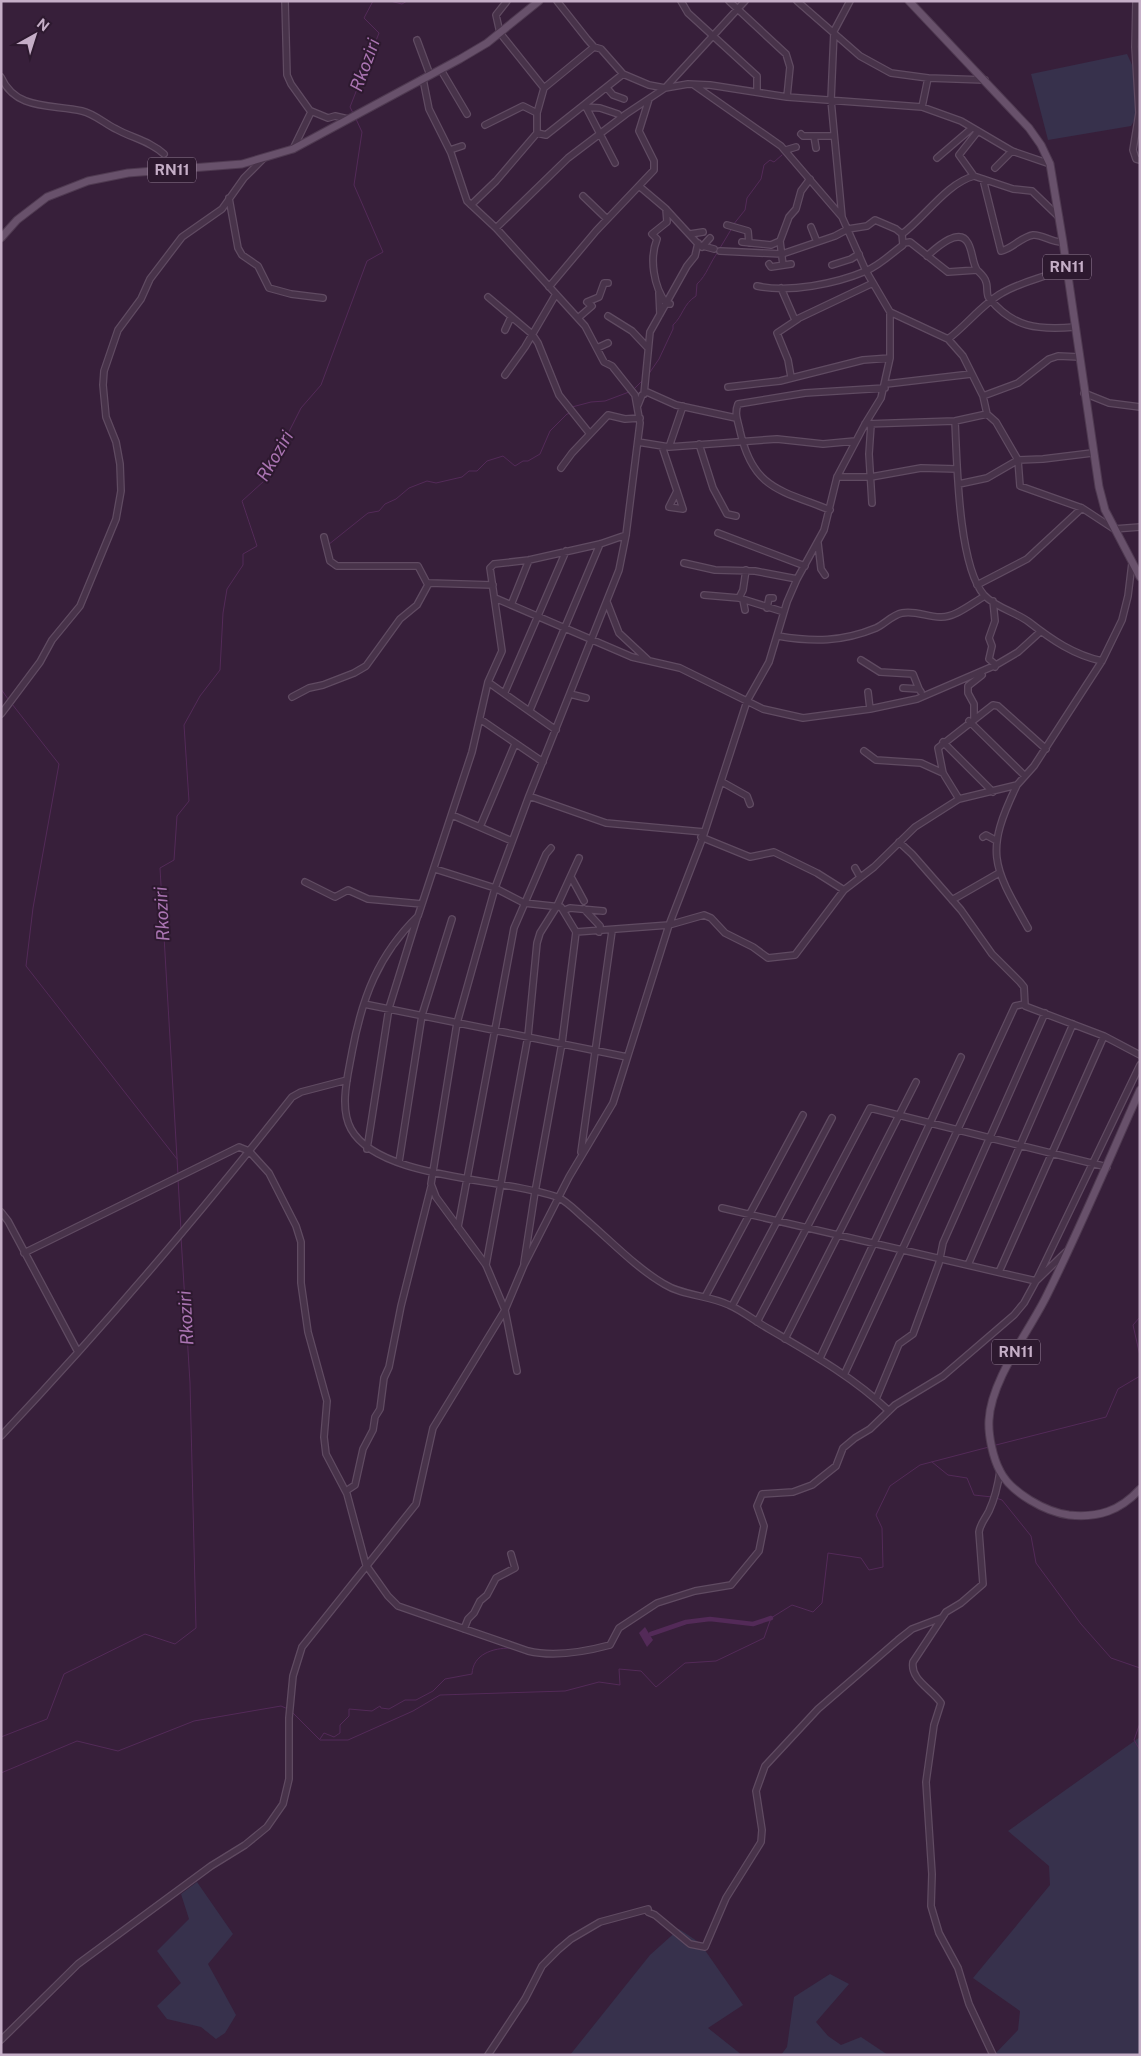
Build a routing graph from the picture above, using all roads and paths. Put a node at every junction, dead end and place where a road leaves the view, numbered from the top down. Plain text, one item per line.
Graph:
1 (285, 1) edge
2 (507, 1) edge
3 (539, 1) edge
4 (557, 1) edge
5 (682, 1) edge
6 (729, 1) edge
7 (745, 1) edge
8 (797, 1) edge
9 (850, 1) edge
10 (909, 1) edge
11 (1136, 1) edge
12 (738, 10) junction
13 (834, 31) junction
14 (500, 33) junction
15 (714, 37) junction
16 (417, 40) dead end
17 (594, 46) junction
18 (1138, 59) edge
19 (441, 70) junction
20 (623, 74) junction
21 (430, 75) junction
22 (1, 77) edge
23 (928, 78) junction
24 (422, 79) junction
25 (985, 80) junction
26 (693, 85) junction
27 (544, 88) junction
28 (607, 88) junction
29 (664, 88) junction
30 (757, 92) junction
31 (787, 97) junction
32 (624, 98) dead end
33 (649, 99) junction
34 (831, 100) junction
35 (585, 106) junction
36 (922, 107) junction
37 (311, 111) junction
38 (537, 113) junction
39 (467, 114) dead end
40 (618, 114) dead end
41 (351, 118) junction
42 (485, 126) dead end
43 (975, 130) junction
44 (537, 132) junction
45 (801, 134) dead end
46 (600, 135) junction
47 (814, 136) junction
48 (834, 136) junction
49 (462, 146) dead end
50 (796, 147) dead end
51 (293, 148) junction
52 (816, 148) dead end
53 (450, 150) junction
54 (786, 150) junction
55 (1012, 151) junction
56 (164, 154) dead end
57 (937, 158) dead end
58 (263, 159) junction
59 (1140, 160) edge
60 (614, 163) dead end
61 (1050, 164) junction
62 (995, 168) dead end
63 (974, 176) junction
64 (983, 179) junction
65 (810, 180) junction
66 (639, 186) junction
67 (583, 196) dead end
68 (230, 198) junction
69 (471, 205) junction
70 (666, 209) junction
71 (1059, 217) junction
72 (607, 218) junction
73 (674, 218) junction
74 (842, 218) junction
75 (667, 222) junction
76 (727, 225) dead end
77 (810, 227) dead end
78 (496, 228) junction
79 (848, 229) junction
80 (703, 232) dead end
81 (690, 234) junction
82 (902, 234) junction
83 (1, 238) edge
84 (710, 238) dead end
85 (780, 241) junction
86 (742, 242) dead end
87 (904, 242) junction
88 (1063, 242) junction
89 (749, 243) junction
90 (815, 243) junction
91 (699, 247) junction
92 (817, 251) dead end
93 (782, 254) junction
94 (859, 254) junction
95 (927, 256) junction
96 (769, 264) dead end
97 (791, 264) dead end
98 (783, 265) junction
99 (832, 265) dead end
100 (1067, 267) junction
101 (977, 270) junction
102 (866, 271) junction
103 (608, 283) dead end
104 (873, 283) junction
105 (757, 286) dead end
106 (549, 287) junction
107 (781, 288) junction
108 (659, 292) junction
109 (556, 294) junction
110 (488, 297) dead end
111 (323, 298) dead end
112 (992, 299) junction
113 (668, 303) junction
114 (890, 312) junction
115 (661, 313) junction
116 (608, 316) dead end
117 (511, 317) junction
118 (578, 318) junction
119 (798, 319) junction
120 (1075, 327) junction
121 (505, 330) dead end
122 (532, 334) junction
123 (948, 339) junction
124 (608, 343) dead end
125 (647, 347) junction
126 (597, 348) junction
127 (1080, 357) junction
128 (890, 358) junction
129 (970, 374) junction
130 (505, 375) dead end
131 (791, 378) junction
132 (644, 386) junction
133 (885, 386) junction
134 (728, 387) dead end
135 (1084, 393) junction
136 (644, 394) junction
137 (635, 395) junction
138 (983, 396) junction
139 (638, 405) junction
140 (683, 406) junction
141 (1140, 407) edge
142 (988, 414) junction
143 (640, 418) junction
144 (736, 418) junction
145 (955, 421) junction
146 (868, 424) junction
147 (590, 434) junction
148 (855, 441) junction
149 (638, 442) junction
150 (742, 443) junction
151 (699, 444) junction
152 (662, 446) junction
153 (669, 447) junction
154 (1092, 453) junction
155 (1018, 460) junction
156 (561, 468) dead end
157 (957, 469) junction
158 (837, 477) junction
159 (871, 477) junction
160 (959, 484) junction
161 (677, 491) dead end
162 (872, 503) dead end
163 (1082, 508) junction
164 (830, 510) junction
165 (736, 516) dead end
166 (1140, 527) edge
167 (1114, 529) junction
168 (718, 533) dead end
169 (626, 534) junction
170 (324, 537) dead end
171 (818, 543) junction
172 (600, 544) junction
173 (566, 551) junction
174 (529, 560) junction
175 (1132, 563) junction
176 (684, 564) dead end
177 (805, 566) junction
178 (746, 570) junction
179 (826, 575) dead end
180 (1140, 577) edge
181 (797, 579) junction
182 (428, 585) junction
183 (493, 585) junction
184 (977, 585) junction
185 (734, 590) dead end
186 (704, 595) dead end
187 (984, 596) junction
188 (495, 598) junction
189 (733, 598) junction
190 (773, 598) dead end
191 (741, 599) junction
192 (993, 601) junction
193 (607, 602) junction
194 (511, 605) junction
195 (767, 608) junction
196 (745, 610) dead end
197 (784, 612) junction
198 (538, 616) junction
199 (565, 627) junction
200 (1040, 632) junction
201 (809, 634) dead end
202 (778, 636) junction
203 (592, 640) junction
204 (805, 640) junction
205 (648, 660) junction
206 (860, 660) dead end
207 (1102, 661) junction
208 (996, 665) junction
209 (488, 682) junction
210 (903, 688) dead end
211 (919, 689) junction
212 (505, 692) junction
213 (868, 692) dead end
214 (570, 694) junction
215 (924, 695) junction
216 (292, 697) dead end
217 (586, 698) dead end
218 (747, 701) junction
219 (870, 709) junction
220 (530, 710) junction
221 (1, 714) edge
222 (480, 719) junction
223 (972, 719) junction
224 (556, 730) junction
225 (943, 742) junction
226 (515, 744) junction
227 (1046, 749) junction
228 (864, 751) dead end
229 (543, 762) junction
230 (942, 773) junction
231 (1025, 776) junction
232 (722, 782) junction
233 (1016, 786) junction
234 (993, 792) junction
235 (529, 796) junction
236 (959, 799) junction
237 (750, 804) dead end
238 (452, 815) junction
239 (480, 828) junction
240 (702, 835) junction
241 (983, 837) dead end
242 (512, 841) junction
243 (997, 841) junction
244 (898, 842) junction
245 (552, 848) dead end
246 (579, 858) dead end
247 (855, 868) dead end
248 (435, 869) junction
249 (999, 873) junction
250 (571, 877) junction
251 (860, 877) junction
252 (305, 882) dead end
253 (495, 888) junction
254 (844, 890) junction
255 (952, 900) junction
256 (584, 901) dead end
257 (524, 903) junction
258 (422, 904) junction
259 (557, 906) junction
260 (584, 909) junction
261 (565, 910) junction
262 (603, 911) dead end
263 (418, 916) junction
264 (452, 919) dead end
265 (669, 925) junction
266 (1028, 928) dead end
267 (612, 931) junction
268 (576, 932) junction
269 (599, 932) junction
270 (364, 1004) junction
271 (1024, 1004) junction
272 (390, 1008) junction
273 (1045, 1013) junction
274 (422, 1015) junction
275 (457, 1023) junction
276 (1073, 1024) junction
277 (494, 1028) junction
278 (528, 1036) junction
279 (1104, 1036) junction
280 (562, 1043) junction
281 (597, 1050) junction
282 (1140, 1055) edge
283 (627, 1057) junction
284 (961, 1057) dead end
285 (1140, 1065) edge
286 (347, 1080) junction
287 (916, 1082) dead end
288 (1140, 1090) edge
289 (803, 1115) dead end
290 (900, 1115) junction
291 (832, 1118) dead end
292 (929, 1122) junction
293 (960, 1129) junction
294 (990, 1136) junction
295 (1020, 1144) junction
296 (367, 1149) junction
297 (250, 1151) junction
298 (1052, 1152) junction
299 (581, 1154) junction
300 (399, 1162) junction
301 (1093, 1163) junction
302 (1107, 1166) junction
303 (433, 1172) junction
304 (467, 1179) junction
305 (501, 1186) junction
306 (431, 1187) junction
307 (534, 1192) junction
308 (559, 1198) junction
309 (722, 1208) dead end
310 (1, 1212) edge
311 (748, 1214) junction
312 (777, 1221) junction
313 (458, 1227) junction
314 (806, 1228) junction
315 (839, 1235) junction
316 (873, 1243) junction
317 (902, 1250) junction
318 (1068, 1251) junction
319 (24, 1253) junction
320 (939, 1258) junction
321 (486, 1265) junction
322 (524, 1265) junction
323 (968, 1265) junction
324 (999, 1272) junction
325 (1036, 1281) junction
326 (705, 1297) junction
327 (732, 1306) junction
328 (505, 1310) junction
329 (758, 1322) junction
330 (786, 1339) junction
331 (78, 1352) junction
332 (820, 1358) junction
333 (517, 1371) dead end
334 (844, 1375) junction
335 (876, 1399) junction
336 (889, 1411) junction
337 (1, 1436) edge
338 (1000, 1471) junction
339 (1140, 1489) edge
340 (346, 1491) junction
341 (511, 1554) dead end
342 (366, 1565) junction
343 (941, 1618) junction
344 (464, 1629) junction
345 (1, 2040) edge
346 (488, 2055) edge
347 (993, 2055) edge

1 - 37 street
2 - 14 street
3 - 14 main road, RN11
4 - 17 street
5 - 15 street
6 - 12 street
7 - 12 street
8 - 13 street
9 - 13 street
10 - 25 main road, RN11
11 - 18 street
12 - 15 street
12 - 31 street
13 - 23 street
13 - 34 street
14 - 19 main road, RN11
14 - 27 street
15 - 29 street
15 - 30 street
16 - 21 street
17 - 20 street
17 - 27 street
18 - 59 street
19 - 21 main road, RN11
19 - 39 street
20 - 28 street
20 - 29 street
21 - 24 main road, RN11
22 - 56 street
23 - 25 street
23 - 36 street
24 - 41 main road, RN11
24 - 53 street
25 - 61 main road, RN11
26 - 29 street
26 - 30 street
26 - 54 street
27 - 38 street
28 - 32 street
28 - 35 street
29 - 33 street
30 - 31 street
31 - 34 street
33 - 46 street
33 - 66 street
34 - 36 street
34 - 48 street
35 - 40 street
35 - 44 street
35 - 46 street
36 - 43 street
37 - 41 street
37 - 51 street
38 - 42 street
38 - 44 street
41 - 51 main road, RN11
43 - 55 street
43 - 57 street
43 - 63 street
44 - 69 street
45 - 47 street
46 - 60 street
46 - 78 street
47 - 48 street
47 - 52 street
48 - 74 street
49 - 53 street
50 - 54 street
51 - 58 main road, RN11
53 - 69 street
54 - 65 street
55 - 61 street
55 - 62 street
58 - 68 street
58 - 83 main road, RN11
61 - 71 main road, RN11
63 - 64 street
63 - 82 street
64 - 71 street
64 - 88 street
65 - 74 street
65 - 85 street
66 - 70 street
66 - 72 street
67 - 72 street
68 - 111 street
68 - 221 street
69 - 78 street
70 - 73 street
70 - 75 street
71 - 88 main road, RN11
72 - 106 street
73 - 75 street
73 - 81 street
74 - 79 street
75 - 108 street
76 - 89 street
77 - 90 street
78 - 106 street
79 - 82 street
79 - 90 street
79 - 94 street
80 - 81 street
81 - 91 street
82 - 87 street
84 - 91 street
85 - 89 street
85 - 93 street
86 - 89 street
87 - 95 street
87 - 102 street
88 - 100 main road, RN11
90 - 92 street
90 - 93 street
91 - 93 street
91 - 113 street
93 - 98 street
94 - 99 street
94 - 102 street
95 - 101 street
95 - 101 street
96 - 98 street
97 - 98 street
100 - 112 street
100 - 120 main road, RN11
101 - 112 street
102 - 104 street
102 - 107 street
103 - 118 street
104 - 114 street
104 - 119 street
105 - 107 street
106 - 109 street
107 - 119 street
108 - 113 street
108 - 115 street
109 - 118 street
109 - 122 street
110 - 117 street
112 - 120 street
112 - 123 street
113 - 115 street
114 - 123 street
114 - 128 street
115 - 125 street
116 - 125 street
117 - 121 street
117 - 122 street
118 - 126 street
119 - 131 street
120 - 127 main road, RN11
122 - 130 street
122 - 147 street
123 - 129 street
124 - 126 street
125 - 132 street
126 - 137 street
127 - 135 main road, RN11
127 - 138 street
128 - 131 street
128 - 133 street
129 - 133 street
129 - 138 street
131 - 134 street
132 - 136 street
132 - 137 street
133 - 144 street
133 - 146 street
135 - 141 street
135 - 154 main road, RN11
136 - 139 street
136 - 140 street
137 - 139 street
138 - 142 street
139 - 143 street
140 - 144 street
140 - 153 street
142 - 145 street
142 - 155 street
143 - 147 street
143 - 149 street
144 - 150 street
145 - 146 street
145 - 157 street
146 - 148 street
146 - 159 street
147 - 156 street
148 - 150 street
148 - 158 street
149 - 152 street
149 - 169 street
150 - 151 street
150 - 164 street
151 - 153 street
151 - 165 street
152 - 153 street
152 - 161 street
154 - 155 street
154 - 167 main road, RN11
155 - 160 street
155 - 163 street
157 - 159 street
157 - 160 street
158 - 159 street
158 - 164 street
159 - 162 street
160 - 184 street
163 - 167 street
163 - 184 street
164 - 171 street
166 - 167 street
167 - 175 main road, RN11
168 - 177 street
169 - 172 street
169 - 193 street
170 - 182 street
171 - 177 street
171 - 179 street
172 - 173 street
172 - 199 street
173 - 174 street
173 - 198 street
174 - 183 street
174 - 194 street
175 - 180 main road, RN11
175 - 207 street
176 - 178 street
177 - 181 street
178 - 181 street
178 - 191 street
181 - 197 street
182 - 183 street
182 - 216 street
183 - 188 street
184 - 187 street
185 - 189 street
186 - 189 street
187 - 192 street
187 - 204 street
188 - 194 street
188 - 209 street
189 - 191 street
190 - 195 street
191 - 195 street
191 - 196 street
192 - 200 street
192 - 208 street
193 - 203 street
193 - 205 street
194 - 198 street
195 - 197 street
197 - 202 street
198 - 199 street
198 - 212 street
199 - 203 street
199 - 220 street
200 - 207 street
200 - 208 street
201 - 204 street
202 - 204 street
202 - 218 street
203 - 205 street
203 - 214 street
205 - 218 street
206 - 211 street
207 - 227 street
208 - 215 street
208 - 223 street
209 - 212 street
209 - 222 street
210 - 211 street
211 - 215 street
212 - 220 street
213 - 219 street
214 - 217 street
214 - 224 street
215 - 219 street
218 - 219 street
218 - 232 street
220 - 224 street
222 - 226 street
222 - 238 street
223 - 225 street
223 - 227 street
223 - 231 street
224 - 229 street
225 - 230 street
225 - 234 street
226 - 229 street
226 - 239 street
227 - 231 street
228 - 230 street
229 - 235 street
230 - 236 street
231 - 233 street
232 - 237 street
232 - 240 street
233 - 234 street
233 - 243 street
234 - 236 street
235 - 240 street
235 - 242 street
236 - 244 street
238 - 239 street
238 - 248 street
239 - 242 street
240 - 254 street
240 - 265 street
241 - 243 street
242 - 253 street
243 - 249 street
244 - 251 street
244 - 255 street
245 - 257 street
246 - 250 street
247 - 251 street
248 - 253 street
248 - 258 street
249 - 255 street
249 - 266 street
250 - 256 street
250 - 259 street
251 - 254 street
252 - 258 street
253 - 257 street
253 - 275 street
254 - 265 street
255 - 271 street
257 - 259 street
257 - 277 street
258 - 263 street
259 - 261 street
259 - 278 street
260 - 261 street
260 - 262 street
260 - 269 street
261 - 268 street
263 - 270 street
263 - 272 street
264 - 274 street
265 - 267 street
265 - 283 street
267 - 269 street
267 - 281 street
268 - 269 street
268 - 280 street
270 - 272 street
270 - 286 street
271 - 273 street
271 - 293 street
272 - 274 street
272 - 296 street
273 - 276 street
273 - 294 street
274 - 275 street
274 - 300 street
275 - 277 street
275 - 303 street
276 - 279 street
276 - 295 street
277 - 278 street
277 - 304 street
278 - 280 street
278 - 305 street
279 - 282 street
279 - 298 street
280 - 281 street
280 - 307 street
281 - 283 street
281 - 299 street
283 - 299 street
284 - 292 street
285 - 301 street
286 - 296 street
286 - 297 street
287 - 290 street
288 - 302 main road, RN11
289 - 311 street
290 - 292 street
290 - 314 street
290 - 315 street
291 - 312 street
292 - 293 street
292 - 316 street
293 - 294 street
293 - 317 street
294 - 295 street
294 - 320 street
295 - 298 street
295 - 323 street
296 - 300 street
297 - 319 street
297 - 331 street
297 - 340 street
298 - 301 street
298 - 324 street
299 - 308 street
300 - 303 street
301 - 302 street
301 - 325 street
302 - 318 main road, RN11
303 - 304 street
303 - 306 street
304 - 305 street
304 - 313 street
305 - 307 street
305 - 321 street
306 - 313 street
306 - 340 street
307 - 308 street
307 - 322 street
308 - 322 street
308 - 326 street
309 - 311 street
310 - 319 street
311 - 312 street
311 - 326 street
312 - 314 street
312 - 327 street
313 - 321 street
314 - 315 street
314 - 329 street
315 - 316 street
315 - 330 street
316 - 317 street
316 - 332 street
317 - 320 street
317 - 334 street
318 - 325 street
318 - 338 main road, RN11
319 - 331 street
320 - 323 street
320 - 335 street
321 - 328 street
322 - 328 street
323 - 324 street
324 - 325 street
325 - 336 street
326 - 327 street
327 - 329 street
328 - 333 street
328 - 342 street
329 - 330 street
330 - 332 street
331 - 337 street
332 - 334 street
334 - 335 street
335 - 336 street
336 - 344 street
338 - 339 main road, RN11
338 - 343 street
340 - 342 street
341 - 344 street
342 - 344 street
342 - 345 street
343 - 346 street
343 - 347 street

